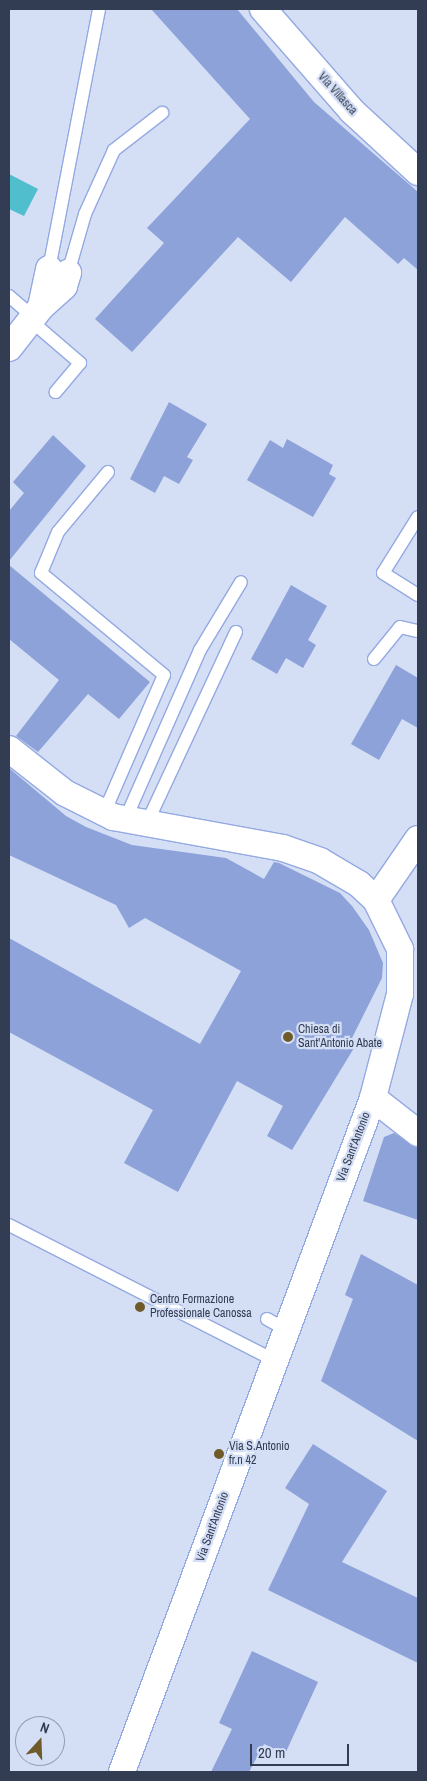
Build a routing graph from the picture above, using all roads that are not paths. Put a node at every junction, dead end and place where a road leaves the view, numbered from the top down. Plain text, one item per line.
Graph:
1 (99, 9) edge
2 (263, 9) edge
3 (162, 113) dead end
4 (418, 172) edge
5 (58, 271) junction
6 (9, 296) edge
7 (35, 315) junction
8 (9, 348) edge
9 (56, 392) dead end
10 (108, 472) dead end
11 (418, 517) edge
12 (241, 582) dead end
13 (418, 595) edge
14 (418, 631) edge
15 (236, 632) dead end
16 (374, 659) dead end
17 (9, 749) edge
18 (125, 820) junction
19 (418, 839) edge
20 (376, 900) junction
21 (373, 1098) junction
22 (418, 1133) edge
23 (9, 1225) edge
24 (274, 1360) junction
25 (122, 1772) edge

1 - 5 lane
2 - 4 street, Via Villasca
3 - 5 lane
5 - 7 street
6 - 7 lane
7 - 8 street
7 - 9 lane
10 - 18 lane
11 - 13 lane
12 - 18 lane
14 - 16 lane
15 - 18 lane
17 - 18 street, Via Sant'Antonio
18 - 20 street, Via Sant'Antonio
19 - 20 street
20 - 21 street, Via Sant'Antonio
21 - 22 street
21 - 24 street, Via Sant'Antonio
23 - 24 lane
24 - 25 street, Via Sant'Antonio

